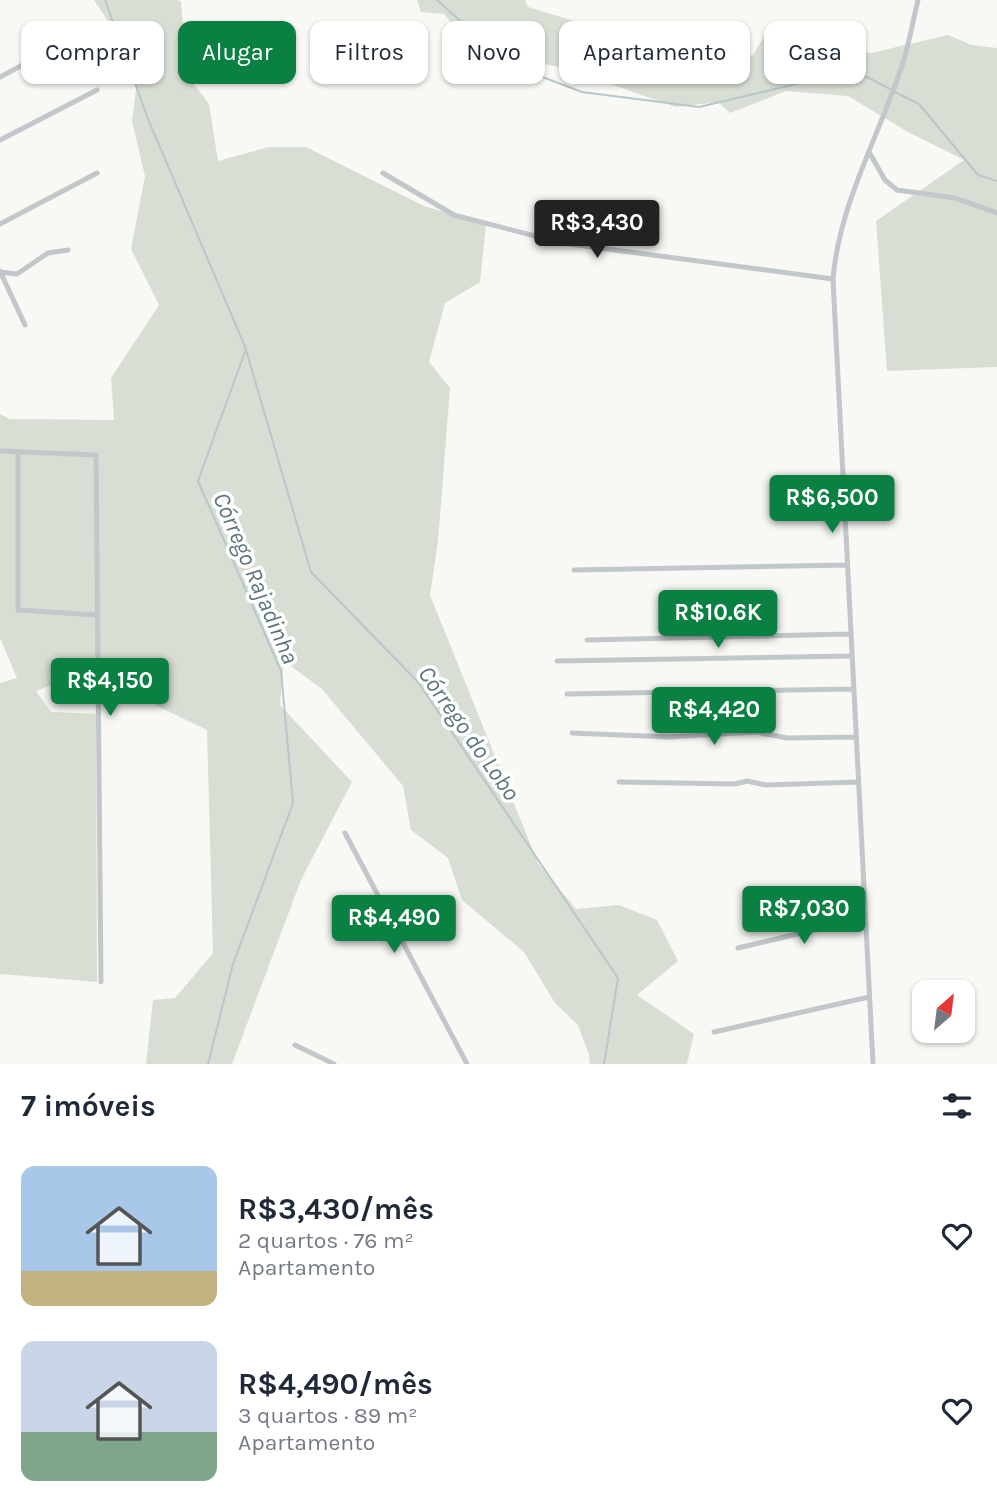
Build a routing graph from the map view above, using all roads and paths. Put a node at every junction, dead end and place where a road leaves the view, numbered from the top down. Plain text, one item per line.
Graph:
1 (918, 0) edge
2 (21, 66) edge
3 (0, 78) edge
4 (97, 90) dead end
5 (0, 140) edge
6 (869, 152) junction
7 (97, 173) dead end
8 (383, 173) dead end
9 (997, 213) edge
10 (0, 224) edge
11 (68, 250) dead end
12 (0, 271) edge
13 (833, 279) junction
14 (25, 325) dead end
15 (0, 451) edge
16 (18, 452) junction
17 (846, 565) junction
18 (574, 570) dead end
19 (96, 615) junction
20 (850, 634) junction
21 (587, 640) dead end
22 (851, 656) junction
23 (557, 661) dead end
24 (853, 690) junction
25 (567, 694) dead end
26 (572, 733) dead end
27 (855, 737) junction
28 (619, 782) dead end
29 (858, 782) junction
30 (345, 833) dead end
31 (865, 918) junction
32 (738, 948) dead end
33 (101, 982) dead end
34 (869, 997) junction
35 (714, 1032) dead end
36 (295, 1045) dead end
37 (334, 1064) edge
38 (467, 1064) edge
39 (873, 1064) edge

1 - 6 street
2 - 3 street
4 - 5 street
6 - 9 street
6 - 13 street
7 - 10 street
8 - 13 street
11 - 12 street
12 - 14 street
13 - 17 street
15 - 16 street
16 - 19 street
16 - 19 street
17 - 18 street
17 - 20 street
19 - 33 street
20 - 21 street
20 - 22 street
22 - 23 street
22 - 24 street
24 - 25 street
24 - 27 street
26 - 27 street
27 - 29 street
28 - 29 street
29 - 31 street
30 - 38 street
31 - 32 street
31 - 34 street
34 - 35 street
34 - 39 street
36 - 37 street

